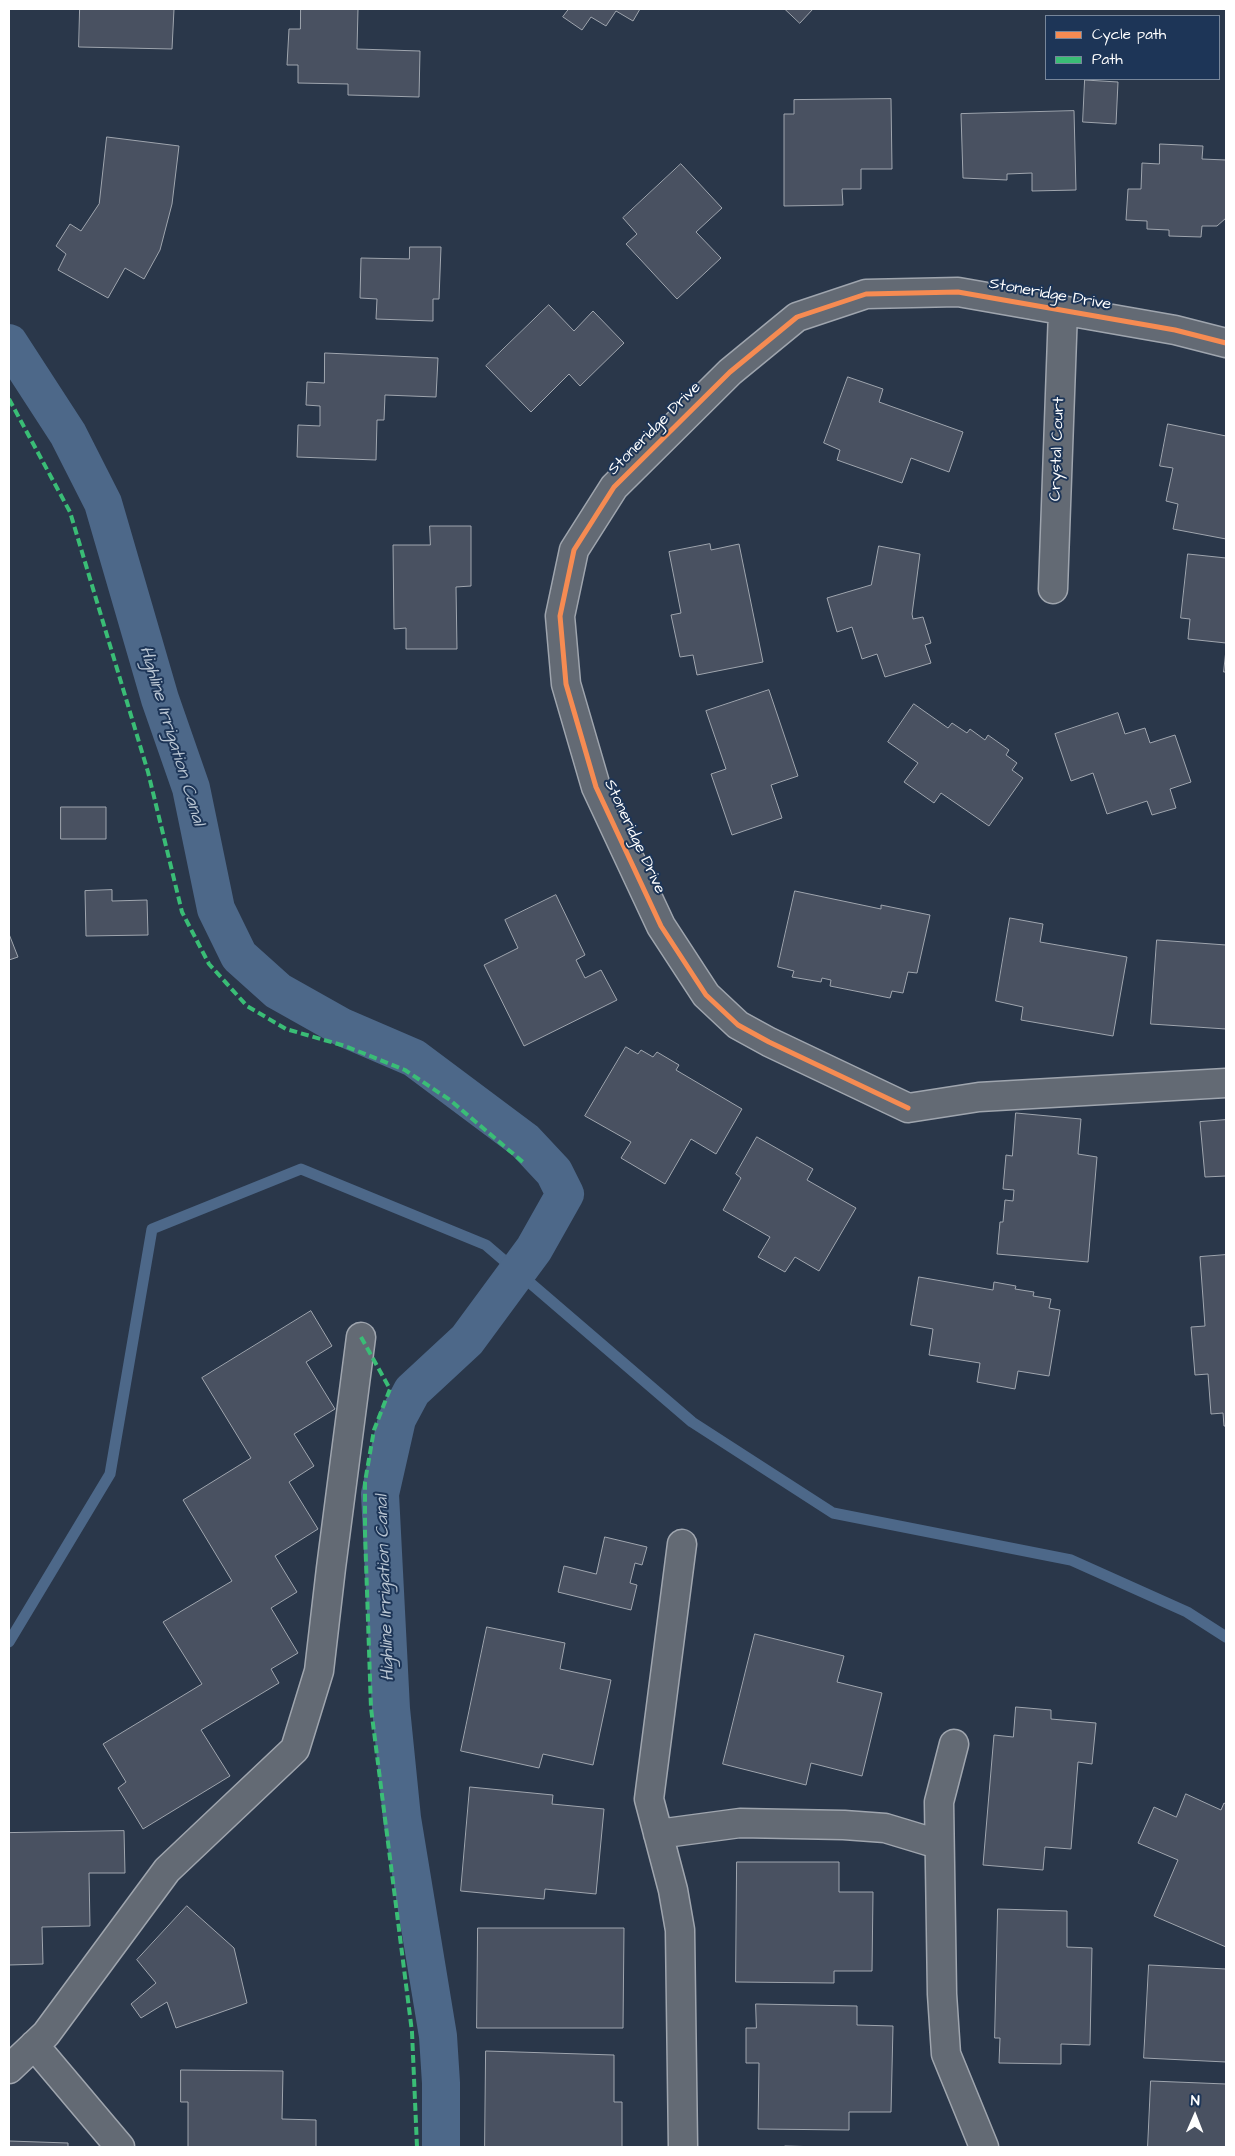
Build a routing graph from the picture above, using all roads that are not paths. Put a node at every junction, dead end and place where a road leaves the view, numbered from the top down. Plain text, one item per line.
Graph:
1 (1063, 310) junction
2 (1226, 343) edge
3 (1053, 589) dead end
4 (1226, 1084) edge
5 (362, 1337) dead end
6 (682, 1544) dead end
7 (954, 1744) dead end
8 (658, 1834) junction
9 (938, 1844) junction
10 (34, 2045) junction
11 (9, 2069) edge
12 (120, 2147) edge
13 (683, 2147) edge
14 (984, 2147) edge

1 - 2 street, Stoneridge Drive
1 - 3 street, Crystal Court
1 - 4 street, Stoneridge Drive
5 - 10 street
6 - 8 street
7 - 9 street
8 - 9 street
8 - 13 street
9 - 14 street
10 - 11 street
10 - 12 street

